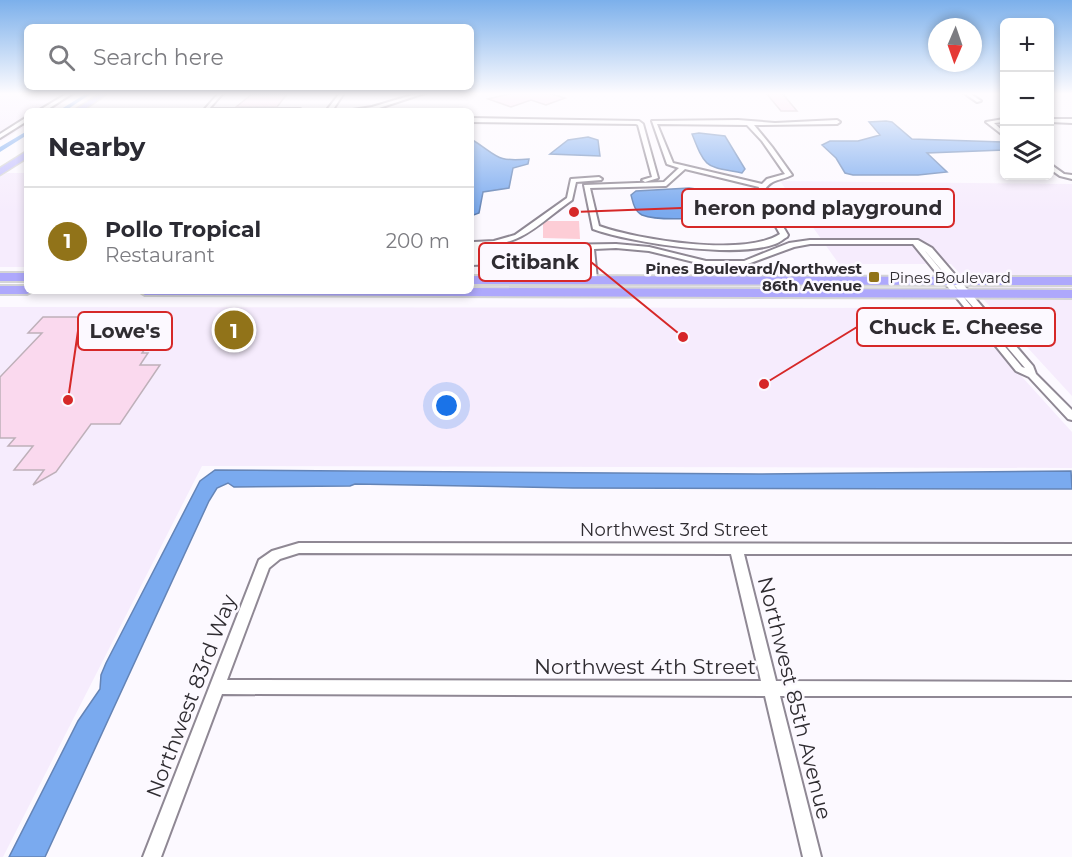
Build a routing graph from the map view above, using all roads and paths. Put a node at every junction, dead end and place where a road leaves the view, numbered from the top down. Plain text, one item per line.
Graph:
1 (642, 133) edge
2 (658, 133) edge
3 (760, 133) edge
4 (24, 146) edge
5 (24, 156) edge
6 (0, 161) edge
7 (683, 168) junction
8 (1054, 168) edge
9 (0, 172) edge
10 (1070, 177) edge
11 (764, 186) junction
12 (474, 244) edge
13 (590, 246) junction
14 (725, 246) junction
15 (711, 247) junction
16 (474, 262) edge
17 (719, 264) junction
18 (733, 264) junction
19 (0, 277) edge
20 (24, 278) edge
21 (593, 279) junction
22 (474, 280) edge
23 (757, 280) junction
24 (1072, 281) edge
25 (956, 287) junction
26 (24, 289) edge
27 (0, 290) edge
28 (474, 292) edge
29 (474, 292) edge
30 (632, 293) junction
31 (1072, 294) edge
32 (1072, 416) edge
33 (736, 548) junction
34 (1072, 549) edge
35 (276, 555) joint
36 (218, 687) junction
37 (770, 687) junction
38 (1072, 688) edge
39 (152, 857) edge
40 (812, 857) edge

1 - 12 street
2 - 7 street
3 - 11 street
4 - 6 main road
5 - 9 main road
7 - 11 street
7 - 15 street
8 - 10 street
11 - 14 street
13 - 16 street
13 - 17 street
13 - 21 street
14 - 15 street
14 - 18 street
15 - 17 street
17 - 18 street
18 - 25 street, Pines Boulevard
19 - 20 highway
21 - 22 highway, Pines Boulevard
21 - 23 highway, Pines Boulevard
21 - 28 highway
23 - 25 highway, Pines Boulevard
23 - 30 highway
24 - 25 highway, Pines Boulevard
25 - 30 highway, Pines Boulevard
25 - 31 highway, Pines Boulevard
25 - 32 street
26 - 27 highway
29 - 30 highway, Pines Boulevard
33 - 34 street, Northwest 3rd Street
33 - 35 street, Northwest 3rd Street
33 - 37 street, Northwest 85th Avenue
35 - 36 street, Northwest 83rd Way
36 - 37 street, Northwest 4th Street
36 - 39 street, Northwest 83rd Way
37 - 38 street, Northwest 4th Street
37 - 40 street, Northwest 85th Avenue

